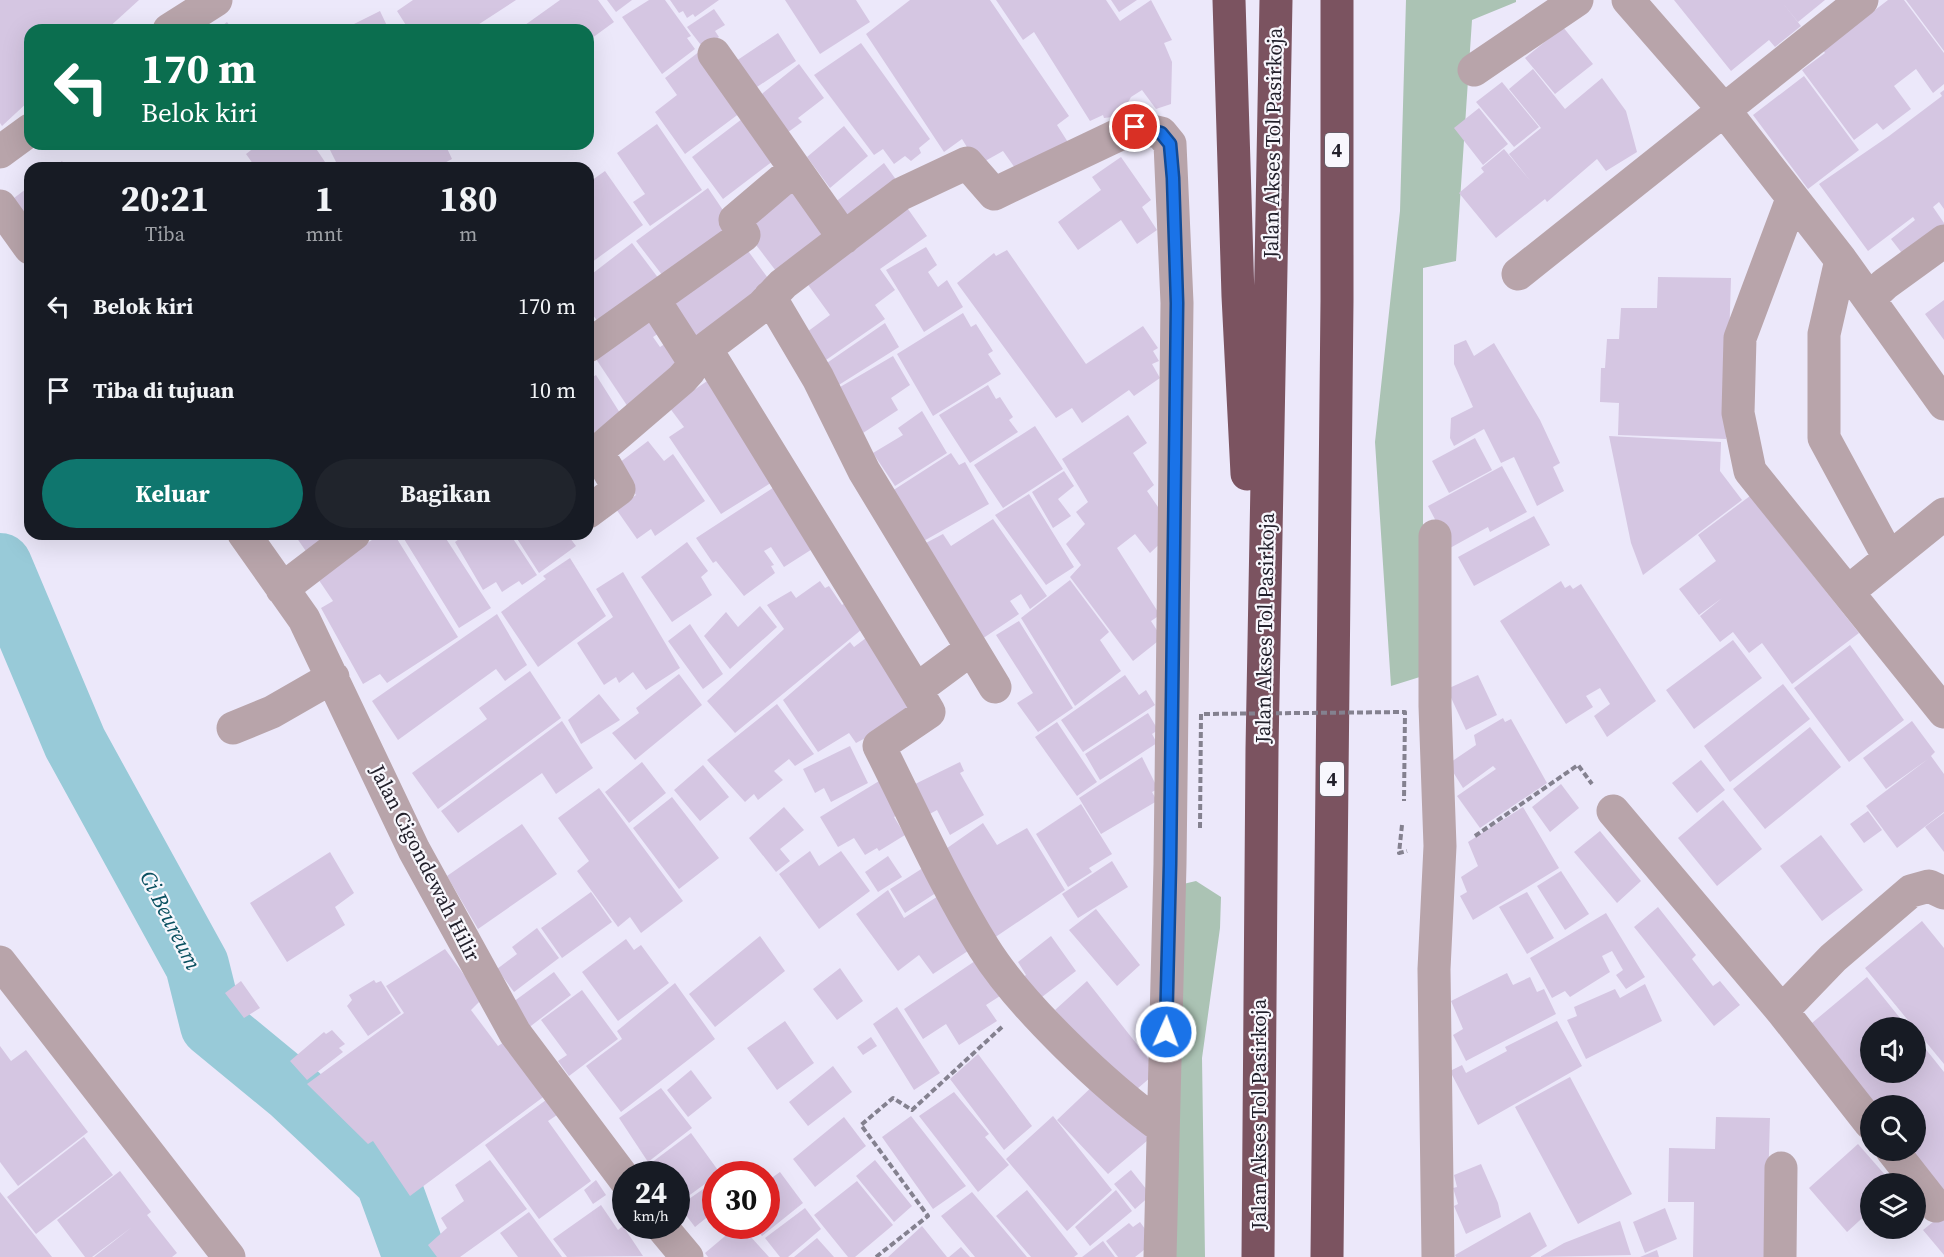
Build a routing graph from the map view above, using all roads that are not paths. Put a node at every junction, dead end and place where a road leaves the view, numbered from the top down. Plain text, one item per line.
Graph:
1 (216, 0) edge
2 (1229, 0) edge
3 (1276, 0) edge
4 (1337, 0) edge
5 (1352, 0) edge
6 (1576, 0) edge
7 (1628, 0) edge
8 (1862, 0) edge
9 (178, 24) edge
10 (714, 54) dead end
11 (1474, 70) dead end
12 (1724, 110) junction
13 (24, 134) edge
14 (0, 152) edge
15 (795, 169) junction
16 (1792, 198) junction
17 (0, 206) edge
18 (844, 238) junction
19 (24, 240) edge
20 (1944, 241) edge
21 (1841, 260) junction
22 (1518, 274) dead end
23 (770, 297) junction
24 (1869, 299) junction
25 (654, 300) junction
26 (1337, 301) junction
27 (594, 342) edge
28 (699, 354) junction
29 (1944, 404) edge
30 (594, 508) edge
31 (1944, 514) edge
32 (1435, 536) dead end
33 (248, 540) edge
34 (346, 540) edge
35 (1889, 558) junction
36 (282, 589) junction
37 (1849, 591) junction
38 (970, 650) junction
39 (333, 677) junction
40 (995, 687) dead end
41 (916, 690) junction
42 (1944, 712) edge
43 (233, 728) dead end
44 (1262, 749) junction
45 (1613, 811) road end
46 (1944, 893) edge
47 (0, 962) edge
48 (1782, 1011) junction
49 (1860, 1111) edge
50 (1163, 1128) junction
51 (612, 1161) edge
52 (1901, 1161) edge
53 (1781, 1168) dead end
54 (1936, 1206) dead end
55 (672, 1239) edge
56 (229, 1257) edge
57 (687, 1257) edge
58 (1160, 1257) edge
59 (1258, 1257) edge
60 (1327, 1257) edge
61 (1438, 1257) edge
62 (1780, 1257) edge

1 - 9 street
2 - 44 highway
3 - 44 highway, Jalan Akses Tol Pasirkoja
4 - 26 highway, 4
5 - 26 highway
6 - 11 street
7 - 12 street
8 - 12 street
10 - 15 street
12 - 16 street
12 - 22 street
13 - 14 street
15 - 18 street
15 - 25 street
16 - 21 street
16 - 37 street
17 - 19 street
18 - 23 street
18 - 50 street
20 - 24 street
21 - 24 street
21 - 35 street
23 - 28 street
23 - 38 street
24 - 29 street
25 - 27 street
25 - 28 street
26 - 60 highway, 4
28 - 30 street
28 - 41 street
31 - 35 street
32 - 61 street
33 - 36 street, Jalan Cigondewah Hilir
34 - 36 street
35 - 37 street
36 - 39 street, Jalan Cigondewah Hilir
37 - 42 street
38 - 40 street
38 - 41 street
39 - 43 street
39 - 51 street, Jalan Cigondewah Hilir
41 - 50 street
44 - 59 highway, Jalan Akses Tol Pasirkoja
45 - 48 street
46 - 48 street
47 - 56 street
48 - 49 street
50 - 58 street
52 - 54 street
53 - 62 street
55 - 57 street

